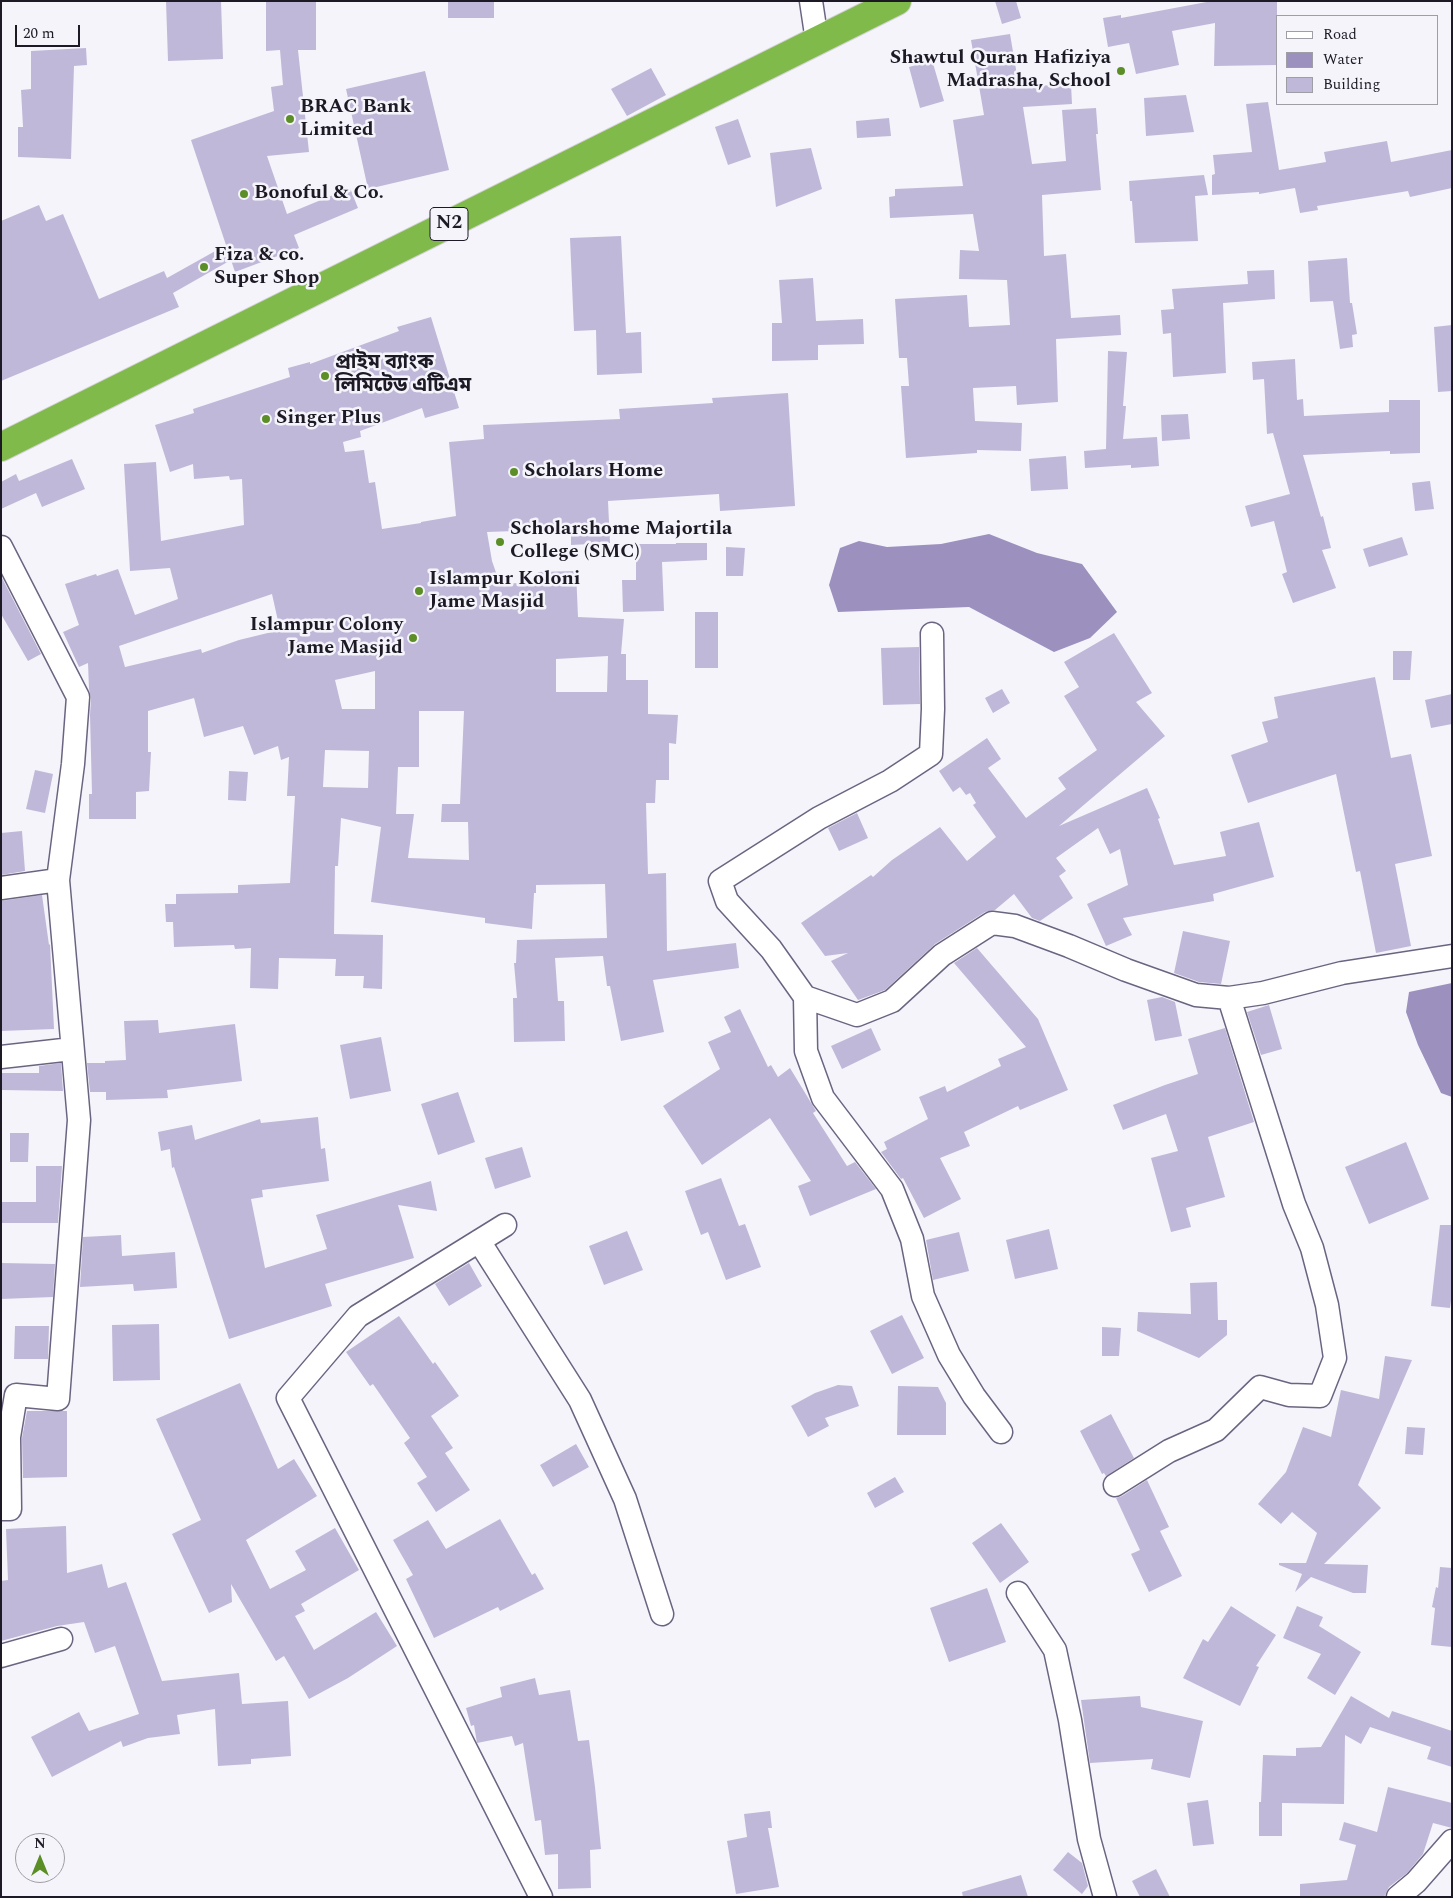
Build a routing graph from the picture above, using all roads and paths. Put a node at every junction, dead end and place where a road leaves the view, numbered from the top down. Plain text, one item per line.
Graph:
1 (811, 1) edge
2 (897, 1) edge
3 (817, 41) junction
4 (1, 447) edge
5 (1, 547) edge
6 (932, 634) dead end
7 (58, 880) junction
8 (1, 888) edge
9 (1452, 956) edge
10 (805, 997) junction
11 (1229, 998) junction
12 (72, 1049) junction
13 (1, 1057) edge
14 (505, 1225) dead end
15 (479, 1241) junction
16 (1002, 1432) dead end
17 (1115, 1485) dead end
18 (1, 1509) edge
19 (1018, 1593) dead end
20 (662, 1614) dead end
21 (61, 1640) dead end
22 (1, 1656) edge
23 (1452, 1841) edge
24 (541, 1897) edge
25 (1105, 1897) edge
26 (1398, 1897) edge

1 - 3 street
2 - 3 highway, N2
3 - 4 highway, N2
5 - 7 street
6 - 10 street
7 - 8 street
7 - 12 street
9 - 11 street
10 - 11 street
10 - 16 street
11 - 17 street
12 - 13 street
12 - 18 street
14 - 15 street
15 - 20 street
15 - 24 street
19 - 25 street
21 - 22 street
23 - 26 street

